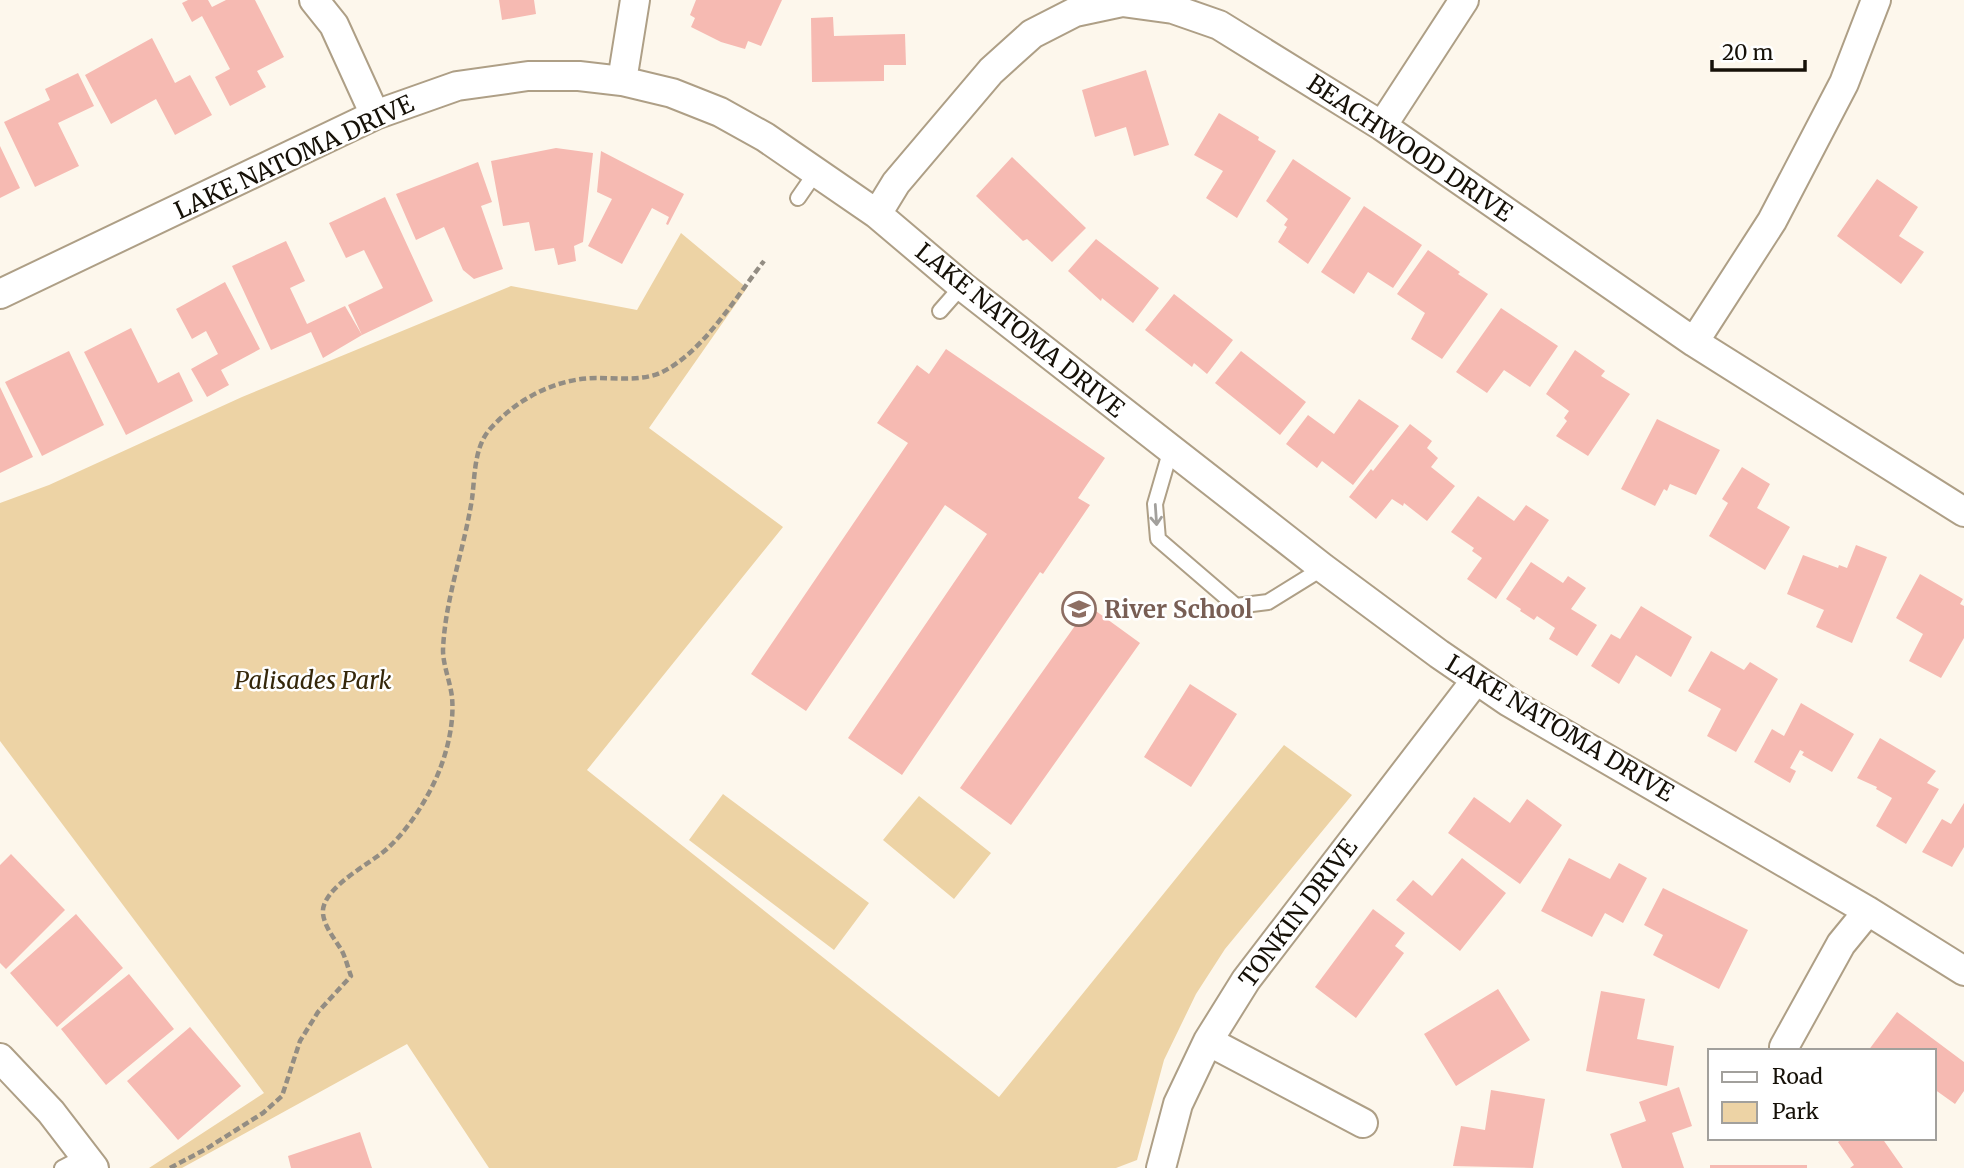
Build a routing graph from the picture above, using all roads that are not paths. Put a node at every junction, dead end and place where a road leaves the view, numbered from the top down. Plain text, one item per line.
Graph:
1 (314, 0) edge
2 (635, 0) edge
3 (1464, 0) edge
4 (1876, 0) edge
5 (1122, 1) edge
6 (621, 81) junction
7 (375, 115) junction
8 (1382, 126) junction
9 (816, 172) junction
10 (798, 198) dead end
11 (877, 214) junction
12 (962, 286) junction
13 (0, 294) edge
14 (940, 312) dead end
15 (1694, 342) junction
16 (1171, 449) junction
17 (1964, 512) edge
18 (1323, 568) junction
19 (1476, 680) junction
20 (1868, 911) junction
21 (1964, 971) edge
22 (1208, 1041) junction
23 (1784, 1047) dead end
24 (0, 1058) edge
25 (1363, 1123) dead end
26 (80, 1164) edge
27 (1161, 1168) edge

1 - 7 street
2 - 6 street
3 - 8 street
4 - 15 street
5 - 8 street, BEACHWOOD DRIVE
5 - 11 street, BEACHWOOD DRIVE
6 - 7 street, LAKE NATOMA DRIVE
6 - 9 street, LAKE NATOMA DRIVE
7 - 13 street, LAKE NATOMA DRIVE
8 - 15 street, BEACHWOOD DRIVE
9 - 10 lane
9 - 11 street, LAKE NATOMA DRIVE
11 - 12 street, LAKE NATOMA DRIVE
12 - 14 lane
12 - 16 street, LAKE NATOMA DRIVE
15 - 17 street, BEACHWOOD DRIVE
16 - 18 street, LAKE NATOMA DRIVE
16 -> 18 lane
18 - 19 street, LAKE NATOMA DRIVE
19 - 20 street, LAKE NATOMA DRIVE
19 - 22 street, TONKIN DRIVE
20 - 21 street, LAKE NATOMA DRIVE
20 - 23 street
22 - 25 street
22 - 27 street, TONKIN DRIVE
24 - 26 street

